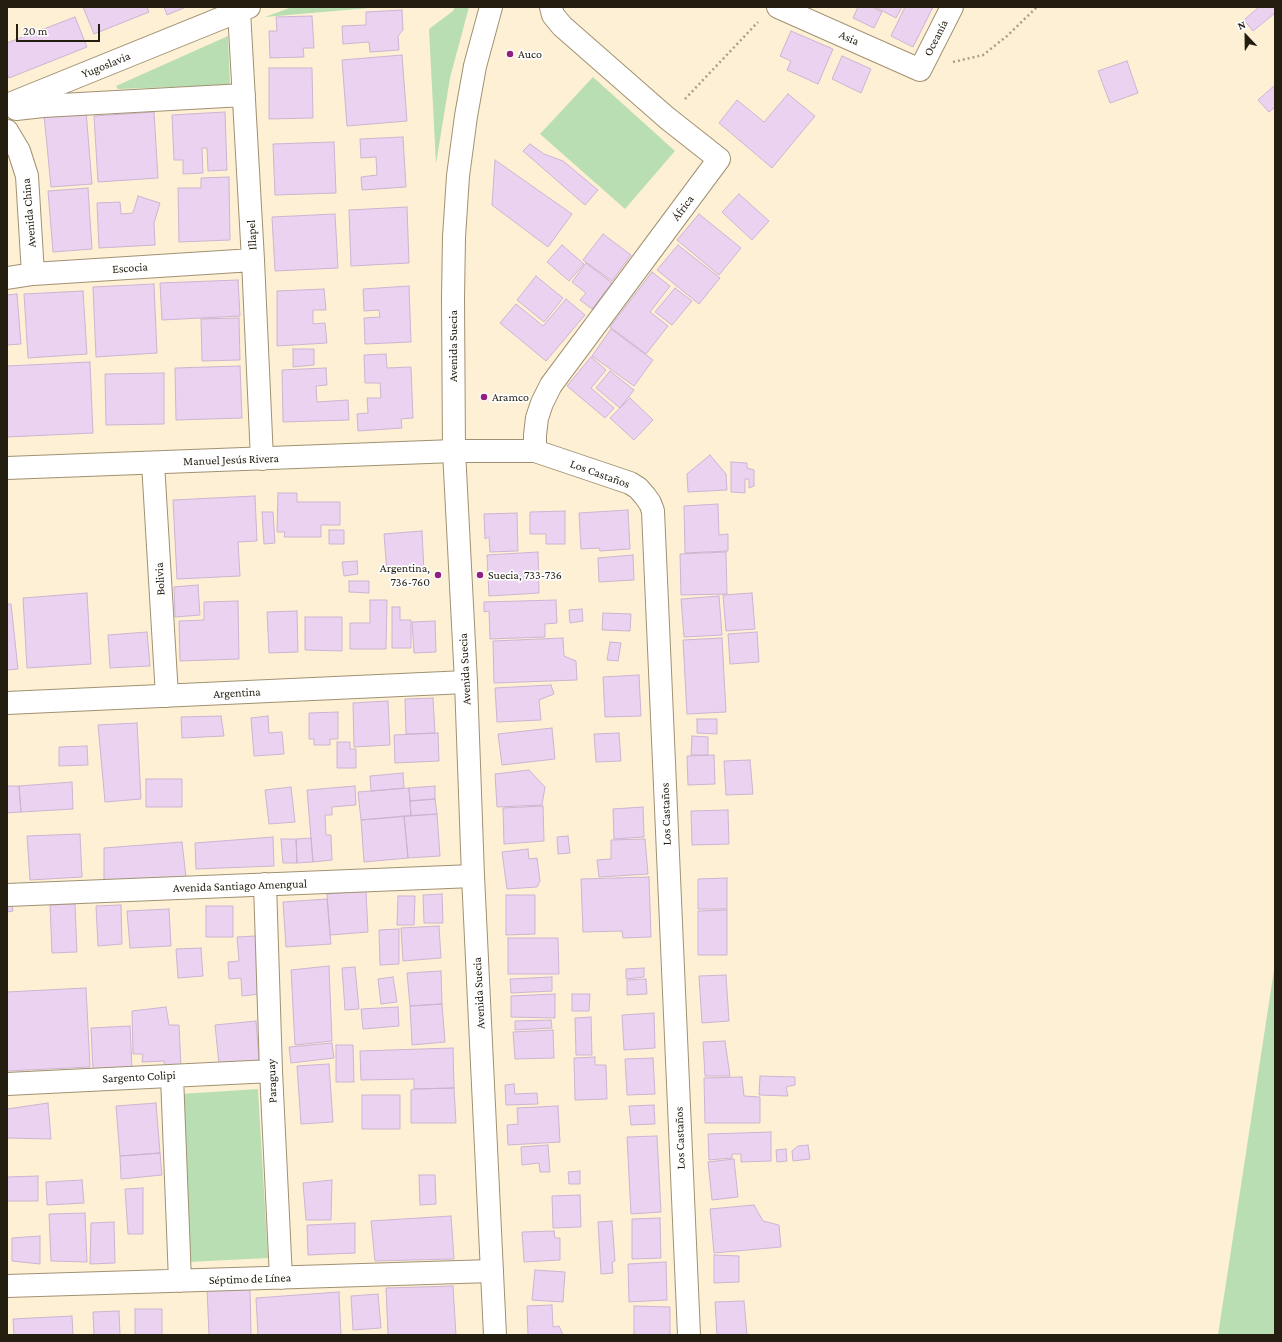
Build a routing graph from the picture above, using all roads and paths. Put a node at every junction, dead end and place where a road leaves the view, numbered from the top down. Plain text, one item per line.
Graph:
1 (491, 7) edge
2 (551, 7) edge
3 (952, 7) edge
4 (1038, 7) edge
5 (244, 9) edge
6 (770, 13) edge
7 (920, 70) junction
8 (244, 95) junction
9 (7, 105) edge
10 (7, 110) edge
11 (667, 118) junction
12 (7, 131) edge
13 (254, 260) junction
14 (33, 274) junction
15 (7, 278) edge
16 (454, 451) junction
17 (535, 451) junction
18 (262, 459) junction
19 (153, 463) junction
20 (7, 468) edge
21 (466, 682) junction
22 (166, 696) junction
23 (7, 703) edge
24 (473, 876) junction
25 (265, 884) junction
26 (7, 895) edge
27 (271, 1071) junction
28 (172, 1076) junction
29 (7, 1084) edge
30 (492, 1271) junction
31 (281, 1278) junction
32 (180, 1281) junction
33 (7, 1286) edge
34 (495, 1335) edge
35 (689, 1335) edge

1 - 16 street, Avenida Suecia
2 - 11 street, África
3 - 7 street, Oceanía
4 - 7 path
5 - 8 street, Illapel
5 - 9 street, Yugoslavia
6 - 7 street, Asia
6 - 11 path
8 - 10 street
8 - 13 street, Illapel
11 - 17 street, África
12 - 14 street, Avenida China
13 - 14 street, Escocia
13 - 18 street, Illapel
14 - 15 street, Escocia
16 - 17 street, Los Castaños
16 - 18 street, Manuel Jesús Rivera
16 - 21 street, Avenida Suecia
17 - 35 street, Los Castaños
18 - 19 street, Manuel Jesús Rivera
19 - 20 street, Manuel Jesús Rivera
19 - 22 street, Bolivia
21 - 22 street, Argentina
21 - 24 street, Avenida Suecia
22 - 23 street, Argentina
24 - 25 street, Avenida Santiago Amengual
24 - 30 street, Avenida Suecia
25 - 26 street, Avenida Santiago Amengual
25 - 27 street, Paraguay
27 - 28 street, Sargento Colipi
27 - 31 street, Paraguay
28 - 29 street, Sargento Colipi
28 - 32 street
30 - 31 street, Séptimo de Línea
30 - 34 street, Avenida Suecia
31 - 32 street, Séptimo de Línea
32 - 33 street, Séptimo de Línea

